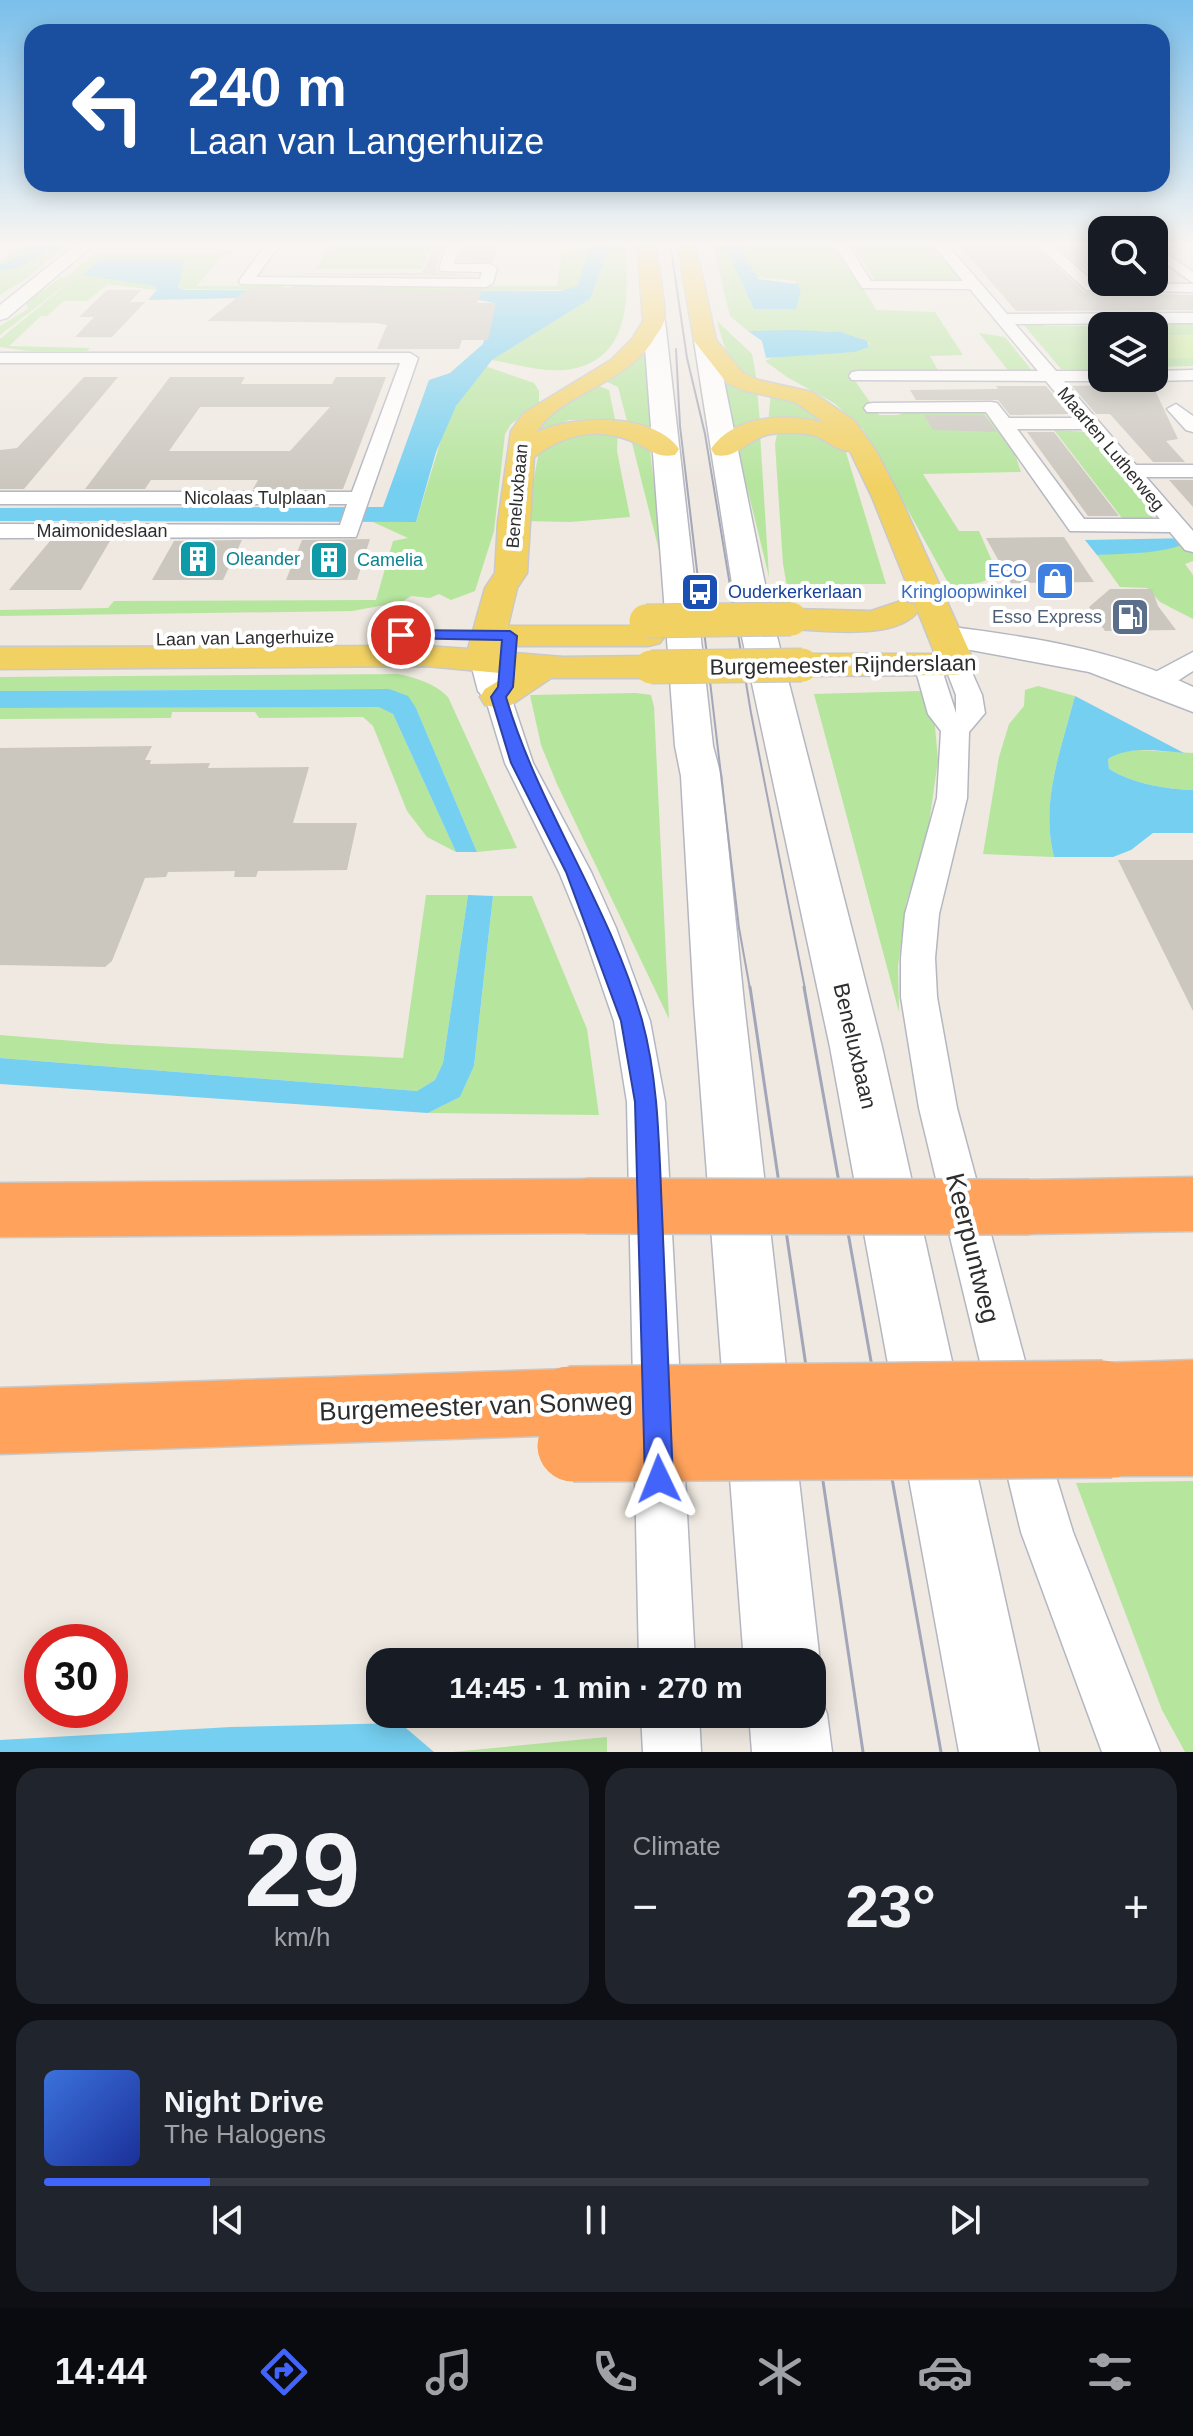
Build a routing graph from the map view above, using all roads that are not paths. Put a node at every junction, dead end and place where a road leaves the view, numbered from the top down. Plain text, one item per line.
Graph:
1 (652, 324) edge
2 (654, 324) edge
3 (702, 324) edge
4 (1005, 324) edge
5 (705, 341) junction
6 (0, 358) edge
7 (1193, 375) edge
8 (858, 376) dead end
9 (1049, 376) junction
10 (1088, 376) edge
11 (1168, 376) edge
12 (873, 408) dead end
13 (1176, 409) dead end
14 (1088, 423) junction
15 (1005, 424) junction
16 (1193, 426) edge
17 (666, 449) junction
18 (724, 449) junction
19 (523, 453) junction
20 (1129, 471) junction
21 (1193, 471) edge
22 (0, 498) edge
23 (354, 515) junction
24 (0, 531) edge
25 (1184, 535) edge
26 (503, 629) junction
27 (920, 639) junction
28 (796, 640) junction
29 (0, 641) edge
30 (648, 641) junction
31 (0, 658) edge
32 (1193, 660) edge
33 (549, 666) junction
34 (1174, 695) edge
35 (498, 697) junction
36 (1193, 1204) edge
37 (0, 1210) edge
38 (1193, 1393) edge
39 (1108, 1419) junction
40 (0, 1421) edge
41 (1193, 1442) edge
42 (666, 1648) edge
43 (781, 1648) edge
44 (671, 1728) edge
45 (789, 1728) edge
46 (672, 1752) edge
47 (792, 1752) edge
48 (999, 1752) edge
49 (1131, 1752) edge

1 - 19 main road, Beneluxbaan
2 - 17 main road
3 - 5 main road, Beneluxbaan
4 - 9 street, Maarten Lutherweg
5 - 18 main road, Beneluxbaan
5 - 27 main road, Beneluxbaan
6 - 23 street
7 - 11 street
8 - 9 street
9 - 10 street
9 - 14 street, Maarten Lutherweg
12 - 15 street
13 - 16 street
14 - 15 street
14 - 20 street, Maarten Lutherweg
15 - 25 street
17 - 19 main road
17 - 43 main road
18 - 27 main road
18 - 48 main road, Beneluxbaan
19 - 26 main road, Beneluxbaan
20 - 21 street
20 - 25 street, Maarten Lutherweg
22 - 23 street, Nicolaas Tulplaan
23 - 24 street, Maimonideslaan
26 - 29 main road, Laan van Langerhuize
26 - 30 main road, Burgemeester Rijnderslaan
26 - 31 main road, Laan van Langerhuize
26 - 33 main road, Burgemeester Rijnderslaan
26 - 35 street
27 - 28 main road, Burgemeester Rijnderslaan
27 - 28 main road
27 - 34 main road, Burgemeester Rijnderslaan
27 - 49 street, Keerpuntweg
28 - 30 main road, Burgemeester Rijnderslaan, bridge
28 - 30 main road, bridge
30 - 33 main road, Burgemeester Rijnderslaan
32 - 34 street
33 - 35 main road
35 - 42 street
36 - 37 highway, bridge
38 - 39 highway
39 - 40 highway, Burgemeester van Sonweg, bridge
39 - 41 highway
44 - 46 street
45 - 47 main road

